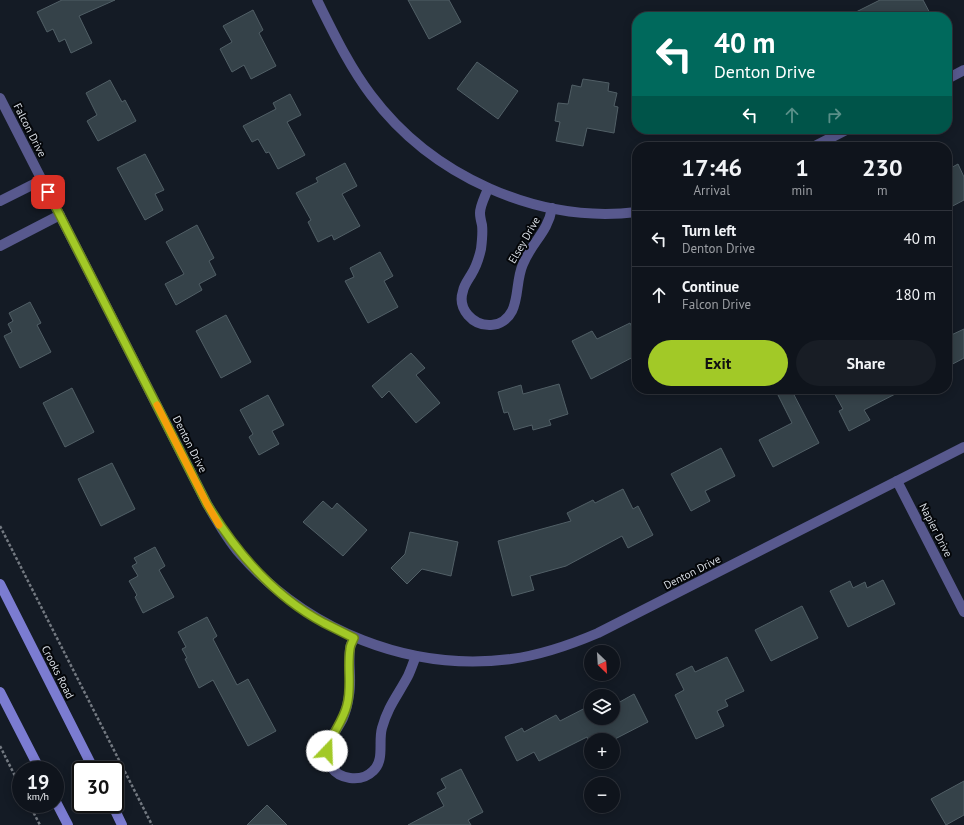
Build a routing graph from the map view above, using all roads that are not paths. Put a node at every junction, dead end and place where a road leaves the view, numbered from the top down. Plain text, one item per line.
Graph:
1 (317, 0) edge
2 (964, 70) edge
3 (952, 76) edge
4 (0, 98) edge
5 (838, 134) edge
6 (823, 142) edge
7 (42, 180) junction
8 (488, 188) junction
9 (0, 201) edge
10 (552, 208) junction
11 (632, 212) edge
12 (60, 215) junction
13 (0, 246) edge
14 (964, 447) edge
15 (897, 481) junction
16 (0, 584) edge
17 (964, 612) edge
18 (354, 638) junction
19 (416, 656) junction
20 (0, 692) edge
21 (35, 761) edge
22 (89, 761) edge
23 (62, 813) edge
24 (116, 813) edge
25 (68, 825) edge
26 (122, 825) edge

1 - 8 street, Elsey Drive
2 - 3 street
4 - 7 street, Falcon Drive
5 - 6 street
7 - 9 street
7 - 12 street, Falcon Drive
8 - 10 street, Elsey Drive
8 - 10 street, Elsey Drive
10 - 11 street, Elsey Drive
12 - 13 street
12 - 18 street, Denton Drive
14 - 15 street, Denton Drive
15 - 17 street, Napier Drive
15 - 19 street, Denton Drive
16 - 22 main road, Crooks Road
18 - 19 street, Denton Drive
18 - 19 street
20 - 21 main road
23 - 25 main road
24 - 26 main road

